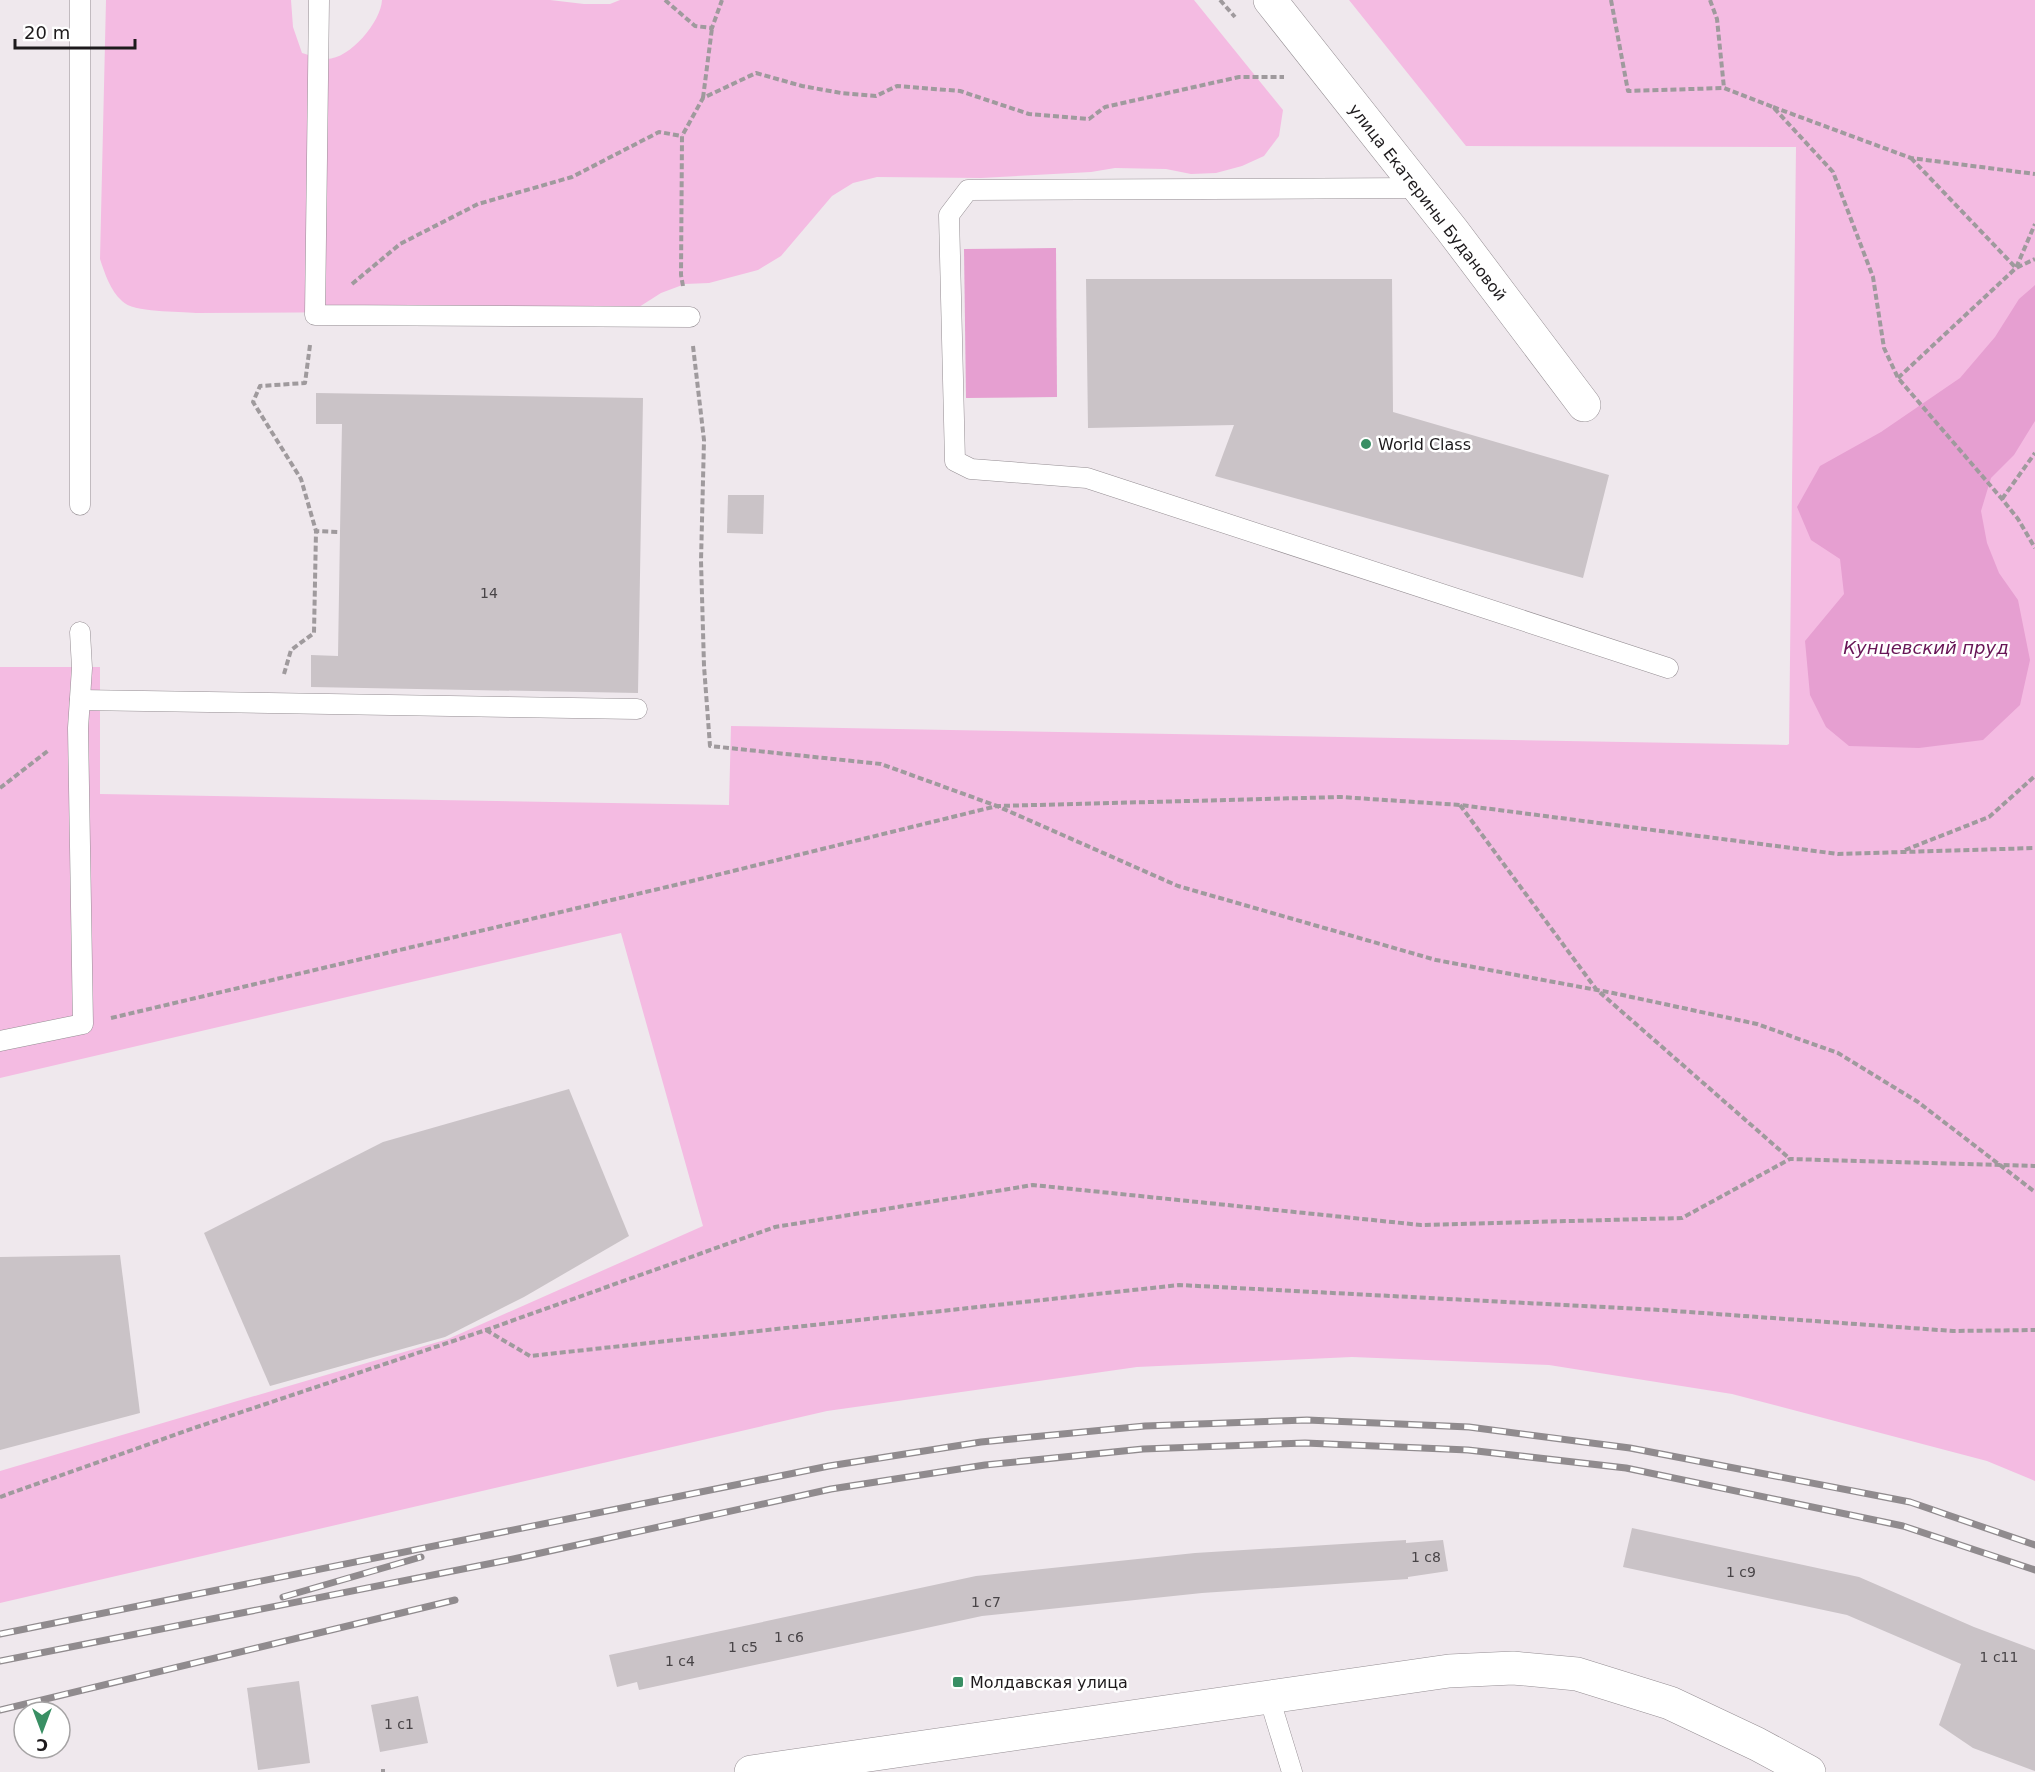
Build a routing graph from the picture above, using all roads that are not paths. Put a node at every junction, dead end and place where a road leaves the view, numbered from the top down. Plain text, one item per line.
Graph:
1 (80, 0) edge
2 (319, 0) edge
3 (1270, 0) edge
4 (1418, 188) junction
5 (690, 317) road end
6 (1584, 405) dead end
7 (80, 505) dead end
8 (80, 632) dead end
9 (1668, 668) dead end
10 (80, 700) junction
11 (637, 709) dead end
12 (0, 1041) edge
13 (1269, 1697) junction
14 (751, 1772) edge
15 (1292, 1772) edge
16 (1809, 1772) edge

1 - 7 lane
2 - 5 lane
3 - 4 street, улица Екатерины Будановой
4 - 6 street, улица Екатерины Будановой
4 - 9 lane
8 - 10 lane
10 - 11 lane
10 - 12 lane
13 - 14 street
13 - 15 lane
13 - 16 street

